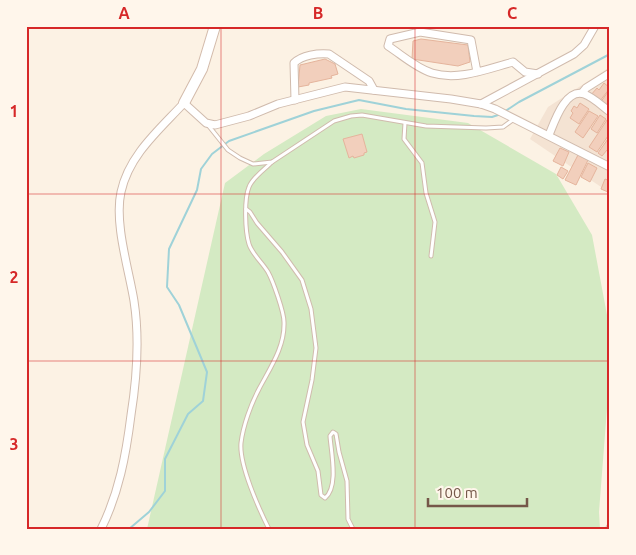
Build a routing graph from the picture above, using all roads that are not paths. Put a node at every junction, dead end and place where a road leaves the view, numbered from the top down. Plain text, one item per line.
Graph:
1 (216, 26) edge
2 (595, 26) edge
3 (517, 67) junction
4 (477, 72) junction
5 (610, 73) edge
6 (538, 74) junction
7 (515, 86) junction
8 (374, 90) junction
9 (582, 93) junction
10 (295, 100) junction
11 (184, 104) junction
12 (481, 104) junction
13 (610, 112) edge
14 (514, 119) junction
15 (206, 123) junction
16 (405, 123) junction
17 (548, 135) junction
18 (272, 162) junction
19 (610, 166) edge
20 (246, 209) junction
21 (431, 256) dead end
22 (101, 529) edge
23 (269, 529) edge
24 (353, 529) edge

1 - 11 street
2 - 6 street
3 - 4 street
3 - 6 street
3 - 7 street
4 - 4 street
5 - 9 street
6 - 7 street
7 - 12 street
8 - 10 street
8 - 10 street
8 - 12 street
9 - 13 street
9 - 17 street
10 - 15 street
11 - 15 street
11 - 22 street
12 - 14 street
14 - 16 lane
14 - 17 street
15 - 18 lane
16 - 18 lane
16 - 21 lane
17 - 19 street
18 - 20 lane
20 - 23 lane
20 - 24 lane

